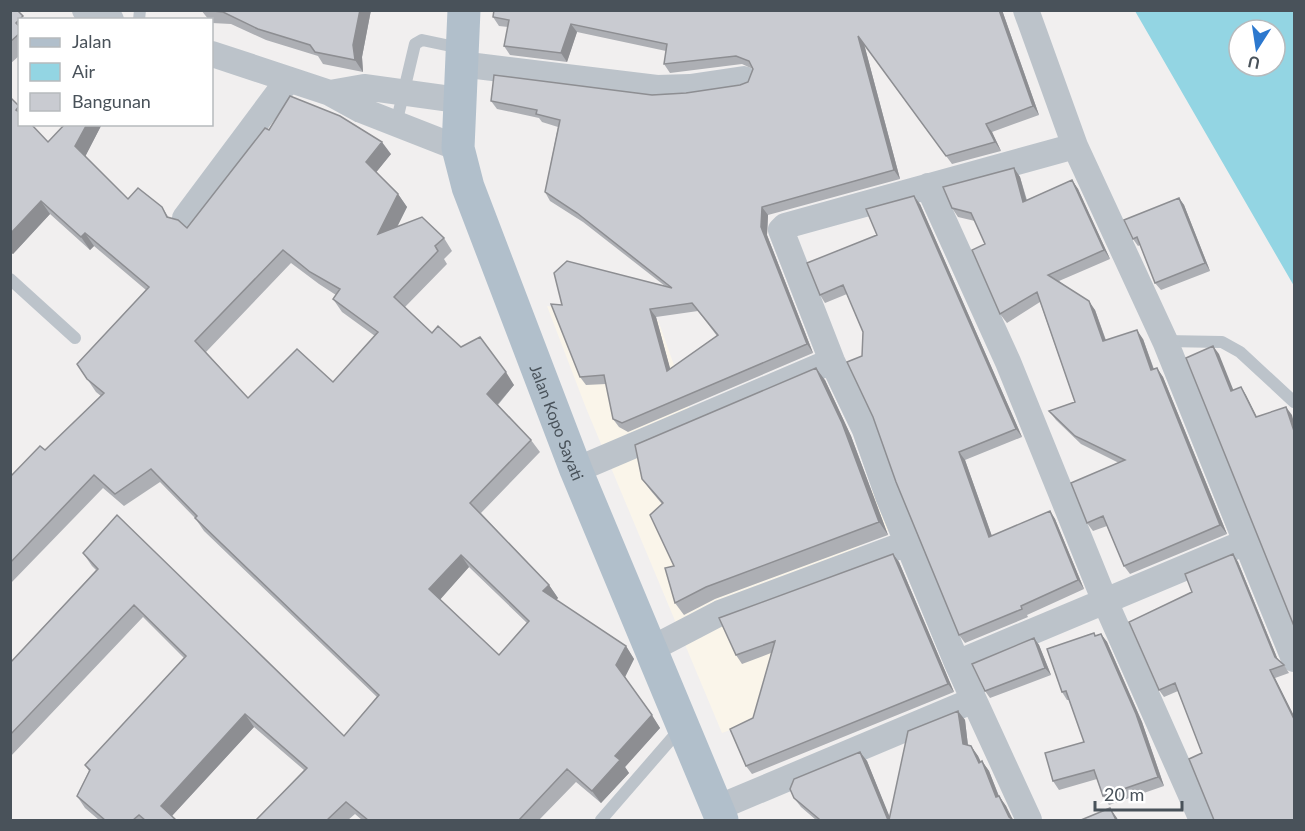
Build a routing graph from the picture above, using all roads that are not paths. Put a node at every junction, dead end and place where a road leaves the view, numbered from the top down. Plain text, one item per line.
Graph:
1 (85, 10) edge
2 (464, 10) edge
3 (1026, 10) edge
4 (106, 18) edge
5 (213, 54) edge
6 (461, 56) junction
7 (744, 79) dead end
8 (288, 80) junction
9 (402, 91) junction
10 (330, 93) junction
11 (458, 100) junction
12 (396, 124) junction
13 (1075, 146) junction
14 (458, 148) junction
15 (928, 186) junction
16 (185, 218) dead end
17 (10, 279) edge
18 (75, 338) dead end
19 (1165, 341) junction
20 (832, 361) junction
21 (1294, 402) edge
22 (576, 470) junction
23 (1246, 542) junction
24 (908, 543) junction
25 (1104, 599) junction
26 (651, 650) junction
27 (1294, 659) edge
28 (957, 663) junction
29 (974, 700) junction
30 (683, 726) junction
31 (720, 814) edge
32 (601, 820) edge
33 (1029, 820) edge
34 (1202, 820) edge

1 - 4 street
2 - 6 main road, Jalan Kopo Sayati
3 - 13 street
5 - 8 street
6 - 7 street
6 - 9 lane
6 - 11 main road, Jalan Kopo Sayati
8 - 10 street
8 - 16 street
9 - 10 street
9 - 11 street
9 - 12 lane
10 - 12 street
11 - 14 main road, Jalan Kopo Sayati
12 - 14 street
13 - 15 street
13 - 19 street
14 - 22 main road, Jalan Kopo Sayati
15 - 20 street
15 - 25 street
17 - 18 lane
19 - 21 lane
19 - 23 street
20 - 22 street
20 - 24 street
22 - 26 main road, Jalan Kopo Sayati
23 - 25 street
23 - 27 street
24 - 26 street
24 - 28 street
25 - 28 street
25 - 34 street
26 - 30 main road, Jalan Kopo Sayati
28 - 29 street
29 - 31 street
29 - 33 street
30 - 31 main road, Jalan Kopo Sayati
30 - 32 lane

